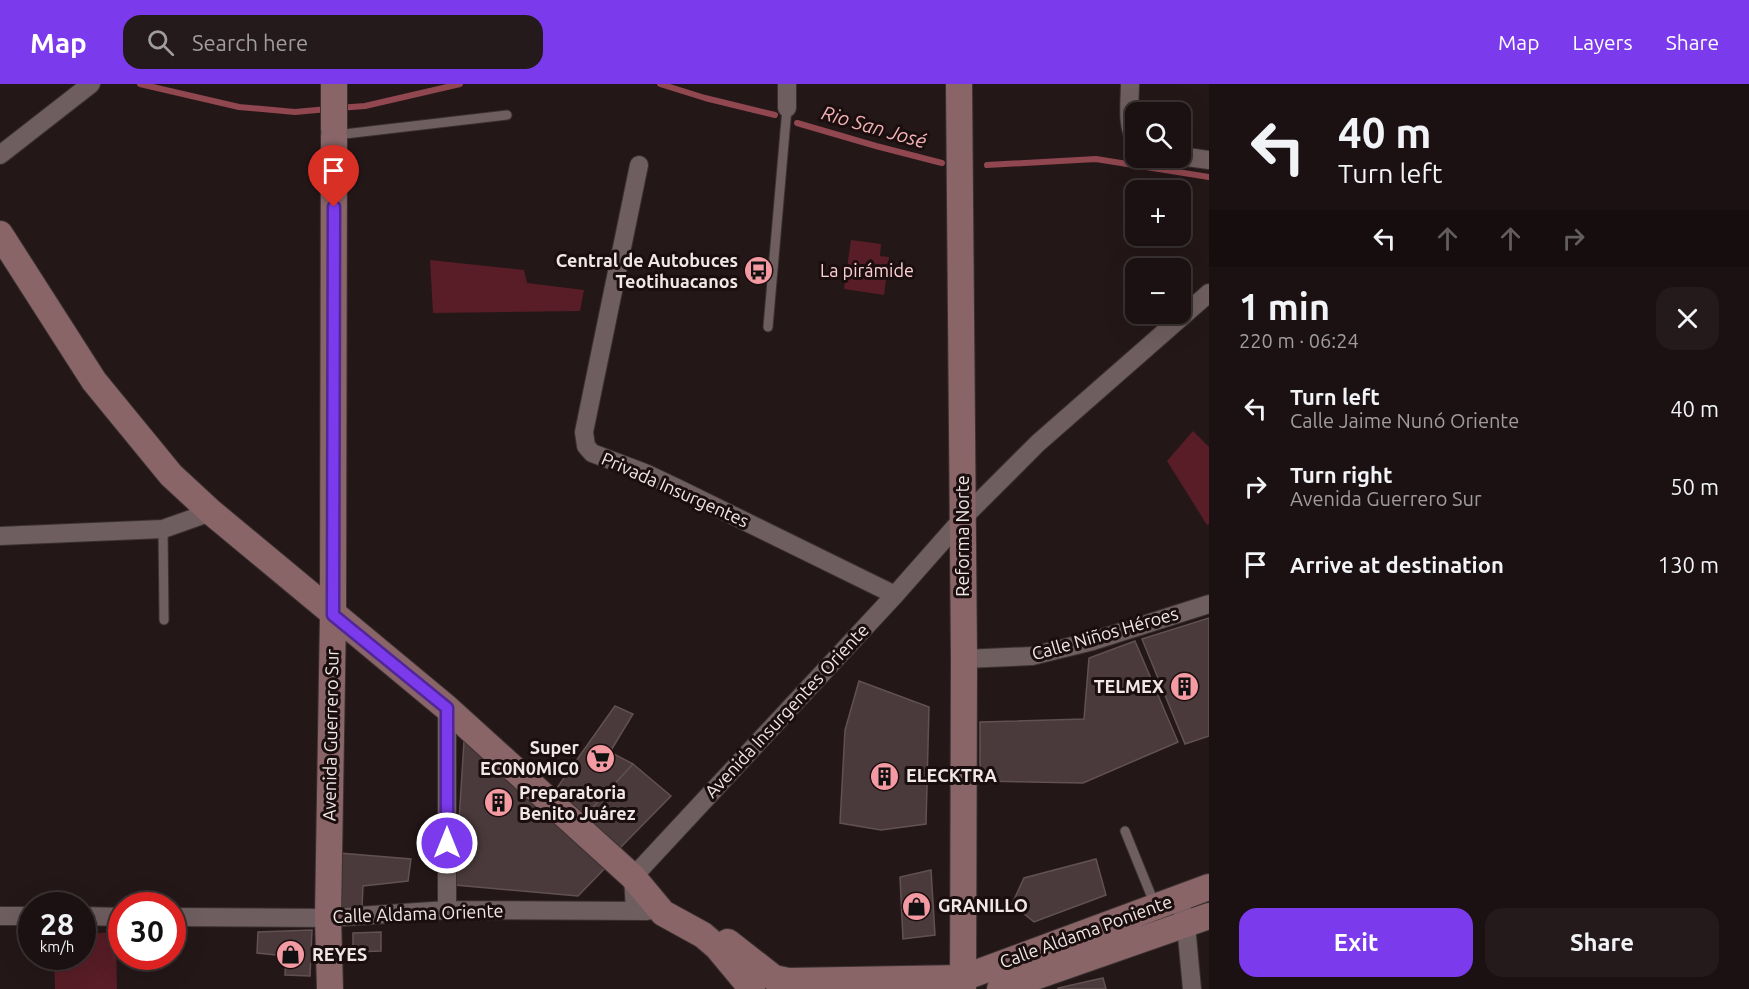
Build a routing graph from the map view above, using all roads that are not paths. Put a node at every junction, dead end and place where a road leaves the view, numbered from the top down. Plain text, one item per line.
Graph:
1 (91, 84) edge
2 (787, 84) edge
3 (959, 84) edge
4 (1130, 84) edge
5 (334, 92) edge
6 (1130, 102) edge
7 (787, 108) joint
8 (507, 115) dead end
9 (334, 132) junction
10 (0, 154) edge
11 (1191, 158) edge
12 (1209, 160) edge
13 (639, 165) dead end
14 (0, 234) edge
15 (1209, 292) edge
16 (768, 327) dead end
17 (211, 512) junction
18 (963, 518) junction
19 (163, 529) junction
20 (0, 536) edge
21 (895, 595) junction
22 (1209, 604) edge
23 (333, 615) junction
24 (164, 620) dead end
25 (964, 659) junction
26 (447, 708) junction
27 (1125, 831) dead end
28 (633, 877) junction
29 (1209, 887) edge
30 (1168, 903) junction
31 (447, 910) junction
32 (635, 910) junction
33 (663, 913) junction
34 (0, 916) edge
35 (18, 916) edge
36 (186, 917) edge
37 (328, 918) junction
38 (1197, 920) edge
39 (963, 983) edge
40 (330, 989) edge
41 (752, 989) edge
42 (1000, 989) edge
43 (1192, 989) edge

1 - 10 street
2 - 7 street
3 - 18 main road, Reforma Norte
4 - 6 street
5 - 9 main road, Avenida Guerrero Sur
7 - 16 lane
8 - 9 lane
9 - 23 main road, Avenida Guerrero Sur
11 - 12 street
13 - 21 street, Privada Insurgentes
14 - 17 main road
15 - 18 street, Avenida Insurgentes Oriente
17 - 19 street
17 - 23 main road
18 - 21 street, Avenida Insurgentes Oriente
18 - 25 main road, Reforma Norte
19 - 20 street
19 - 24 lane
21 - 28 street, Avenida Insurgentes Oriente
22 - 25 street, Calle Niños Héroes
23 - 26 main road
23 - 37 main road, Avenida Guerrero Sur
25 - 39 main road, Reforma Norte
26 - 28 main road
26 - 31 street
27 - 30 lane
28 - 32 street
28 - 33 main road
29 - 30 main road, Calle Aldama Poniente
30 - 38 street
30 - 39 main road, Calle Aldama Poniente
31 - 32 street, Calle Aldama Oriente
31 - 37 street, Calle Aldama Oriente
32 - 33 street, Calle Aldama Oriente
33 - 39 main road, Calle Aldama Oriente
33 - 41 main road, Calle Aldama Oriente
34 - 35 street
36 - 37 street, Calle Aldama Oriente
37 - 40 main road, Avenida Guerrero Sur
38 - 42 main road, Calle Aldama Poniente
38 - 43 street

